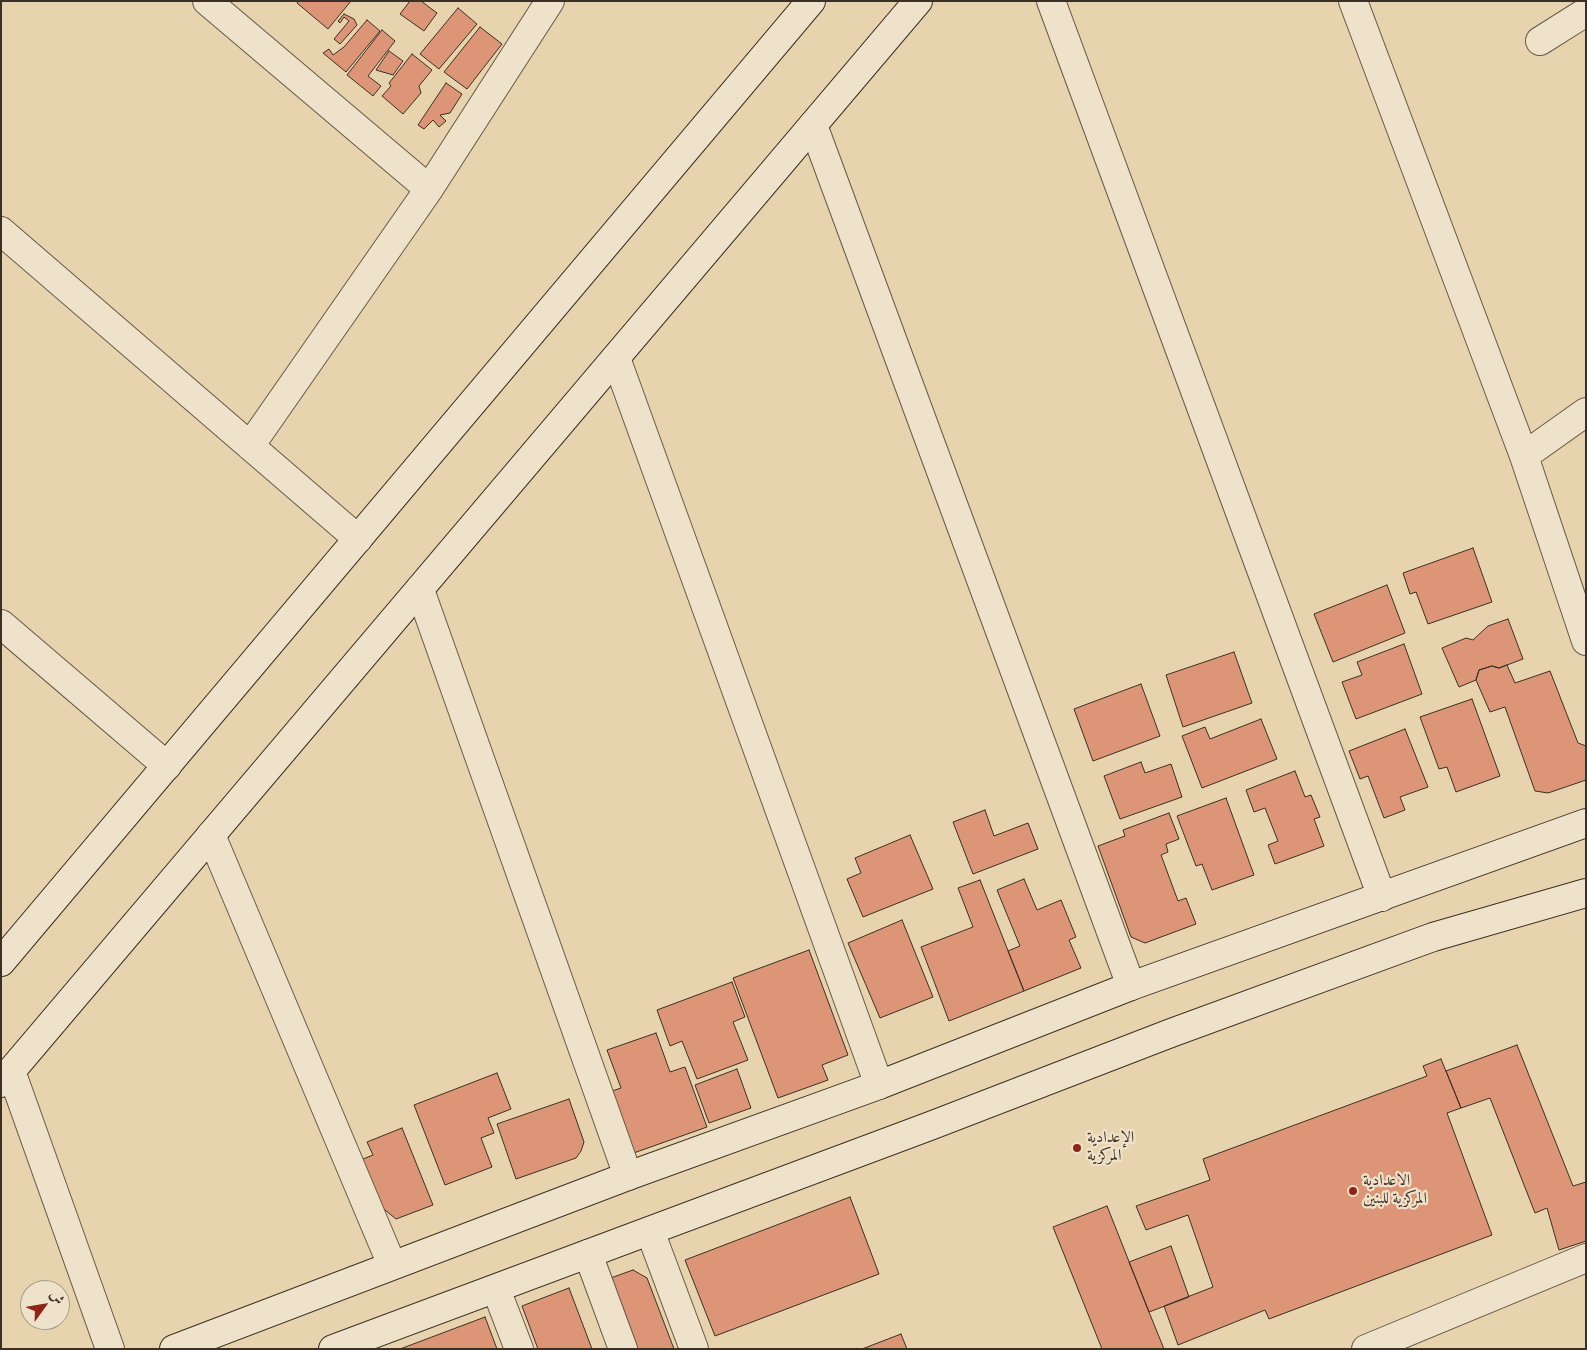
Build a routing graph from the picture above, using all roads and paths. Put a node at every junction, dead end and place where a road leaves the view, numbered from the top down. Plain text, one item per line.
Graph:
1 (206, 1) edge
2 (550, 1) edge
3 (811, 1) edge
4 (918, 1) edge
5 (1051, 1) edge
6 (1353, 1) edge
7 (1586, 12) edge
8 (1540, 41) dead end
9 (813, 125) junction
10 (429, 189) junction
11 (1, 231) edge
12 (616, 358) junction
13 (1586, 412) edge
14 (250, 446) junction
15 (1524, 456) junction
16 (358, 539) junction
17 (420, 590) junction
18 (1, 624) edge
19 (1586, 641) edge
20 (167, 766) junction
21 (1586, 823) edge
22 (212, 835) junction
23 (1382, 897) junction
24 (1584, 899) edge
25 (1, 962) edge
26 (1130, 986) junction
27 (6, 1077) edge
28 (879, 1085) junction
29 (628, 1176) junction
30 (650, 1231) junction
31 (588, 1254) junction
32 (1586, 1258) edge
33 (392, 1265) junction
34 (496, 1289) junction
35 (110, 1349) edge
36 (174, 1349) edge
37 (333, 1349) edge
38 (519, 1349) edge
39 (624, 1349) edge
40 (694, 1349) edge
41 (1366, 1349) edge

1 - 10 street
2 - 10 street
3 - 16 street
4 - 9 street
5 - 23 street
6 - 15 street
7 - 8 street
9 - 12 street
9 - 26 street
10 - 14 street
11 - 14 street
12 - 17 street
12 - 28 street
13 - 15 street
14 - 16 street
15 - 19 street
16 - 20 street
17 - 22 street
17 - 29 street
18 - 20 street
20 - 25 street
21 - 23 street
22 - 27 street
22 - 33 street
23 - 26 street
24 - 30 street
26 - 28 street
27 - 35 street
28 - 29 street
29 - 33 street
30 - 31 street
30 - 40 street
31 - 34 street
31 - 39 street
32 - 41 street
33 - 36 street
34 - 37 street
34 - 38 street

